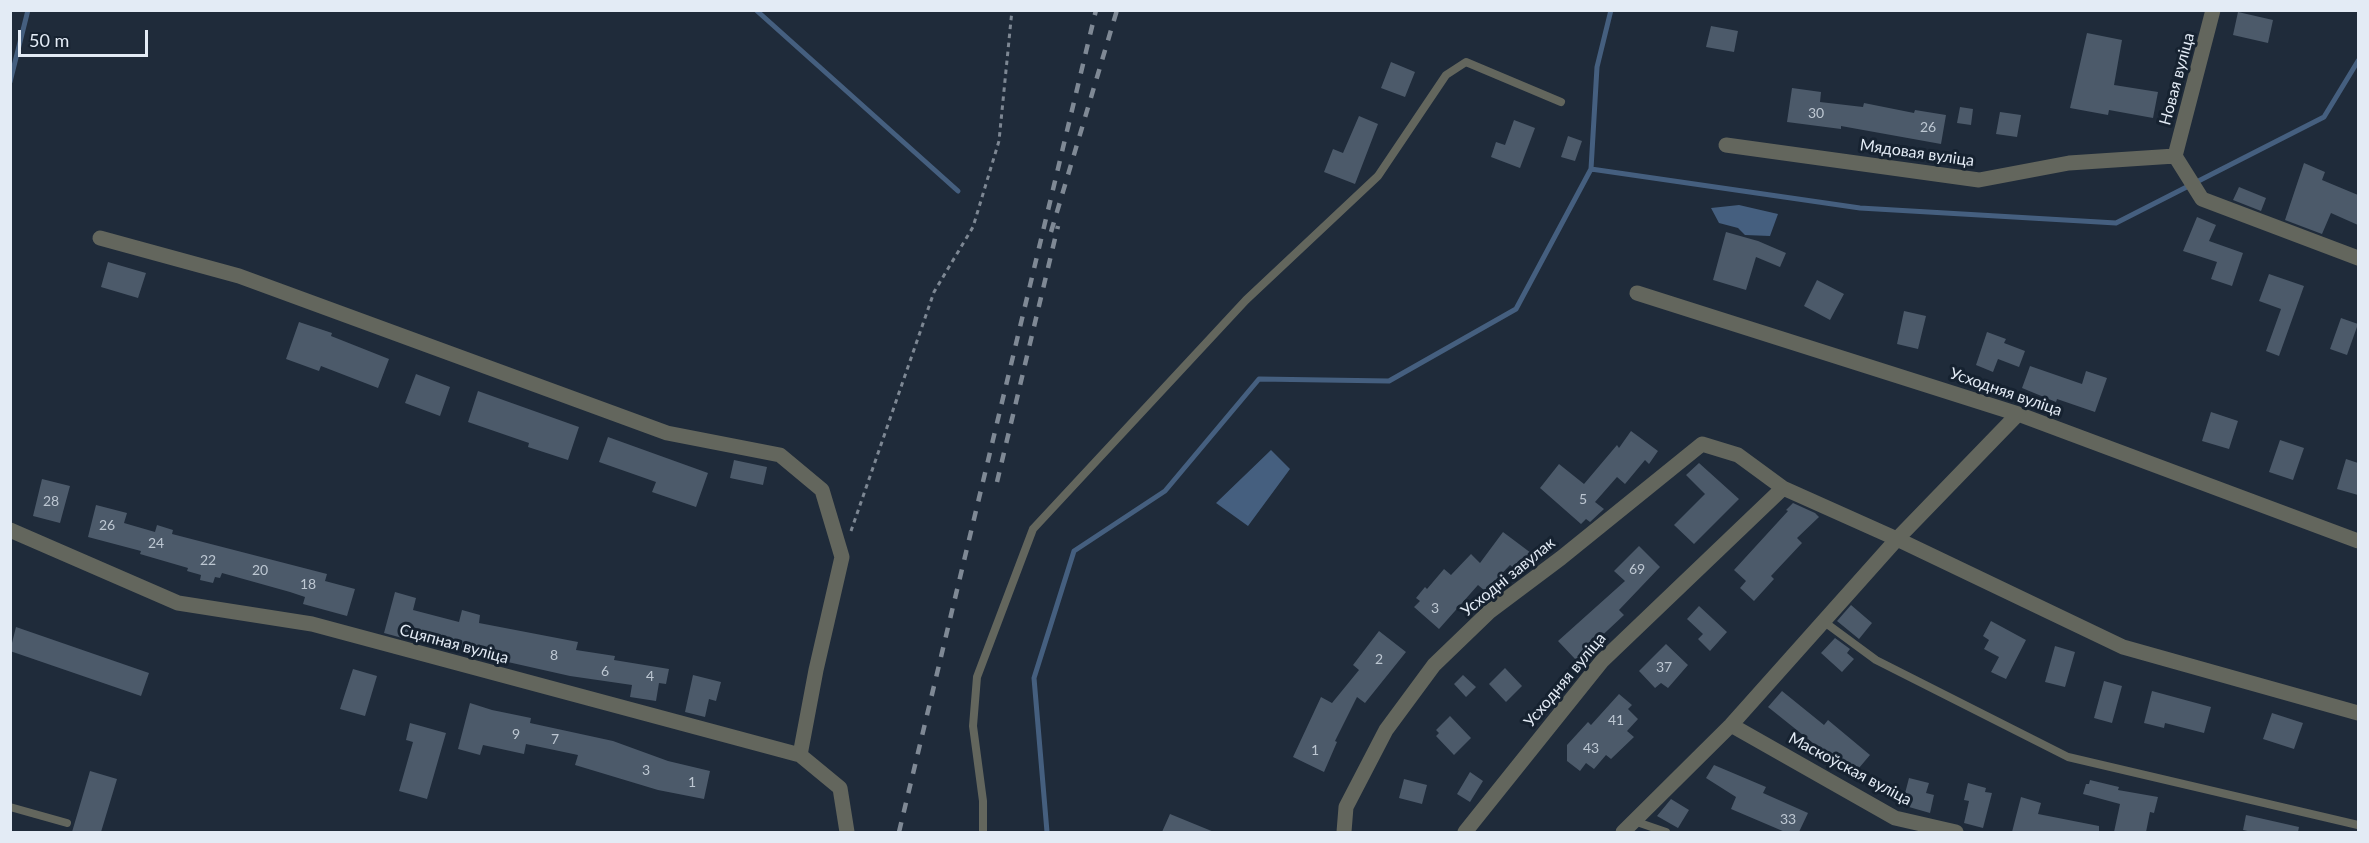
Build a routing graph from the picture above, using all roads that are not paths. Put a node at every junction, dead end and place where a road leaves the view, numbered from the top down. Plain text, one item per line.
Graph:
1 (2213, 10) edge
2 (1561, 102) dead end
3 (1726, 145) dead end
4 (2175, 156) junction
5 (100, 238) dead end
6 (2358, 258) edge
7 (1637, 293) dead end
8 (2018, 414) junction
9 (1783, 488) junction
10 (10, 530) edge
11 (1897, 539) junction
12 (2358, 541) edge
13 (1824, 621) junction
14 (2358, 713) edge
15 (1731, 724) junction
16 (800, 755) junction
17 (10, 807) edge
18 (1634, 821) junction
19 (67, 823) dead end
20 (2358, 825) edge
21 (848, 832) edge
22 (983, 832) edge
23 (1344, 832) edge
24 (1465, 832) edge
25 (1623, 832) edge
26 (1665, 832) edge
27 (1956, 832) edge

1 - 4 street, Новая вуліца
2 - 22 lane
3 - 4 street, Мядовая вуліца
4 - 6 street
5 - 16 street
7 - 8 street, Усходняя вуліца
8 - 11 street
8 - 12 street, Усходняя вуліца
9 - 11 street
9 - 23 street, Усходні завулак
9 - 24 street, Усходняя вуліца
10 - 16 street, Сцяпная вуліца
11 - 13 street
11 - 14 street
13 - 15 street
13 - 20 lane
15 - 18 street
15 - 27 street, Маскоўская вуліца
16 - 21 street, Сцяпная вуліца
17 - 19 lane
18 - 25 street
18 - 26 lane

